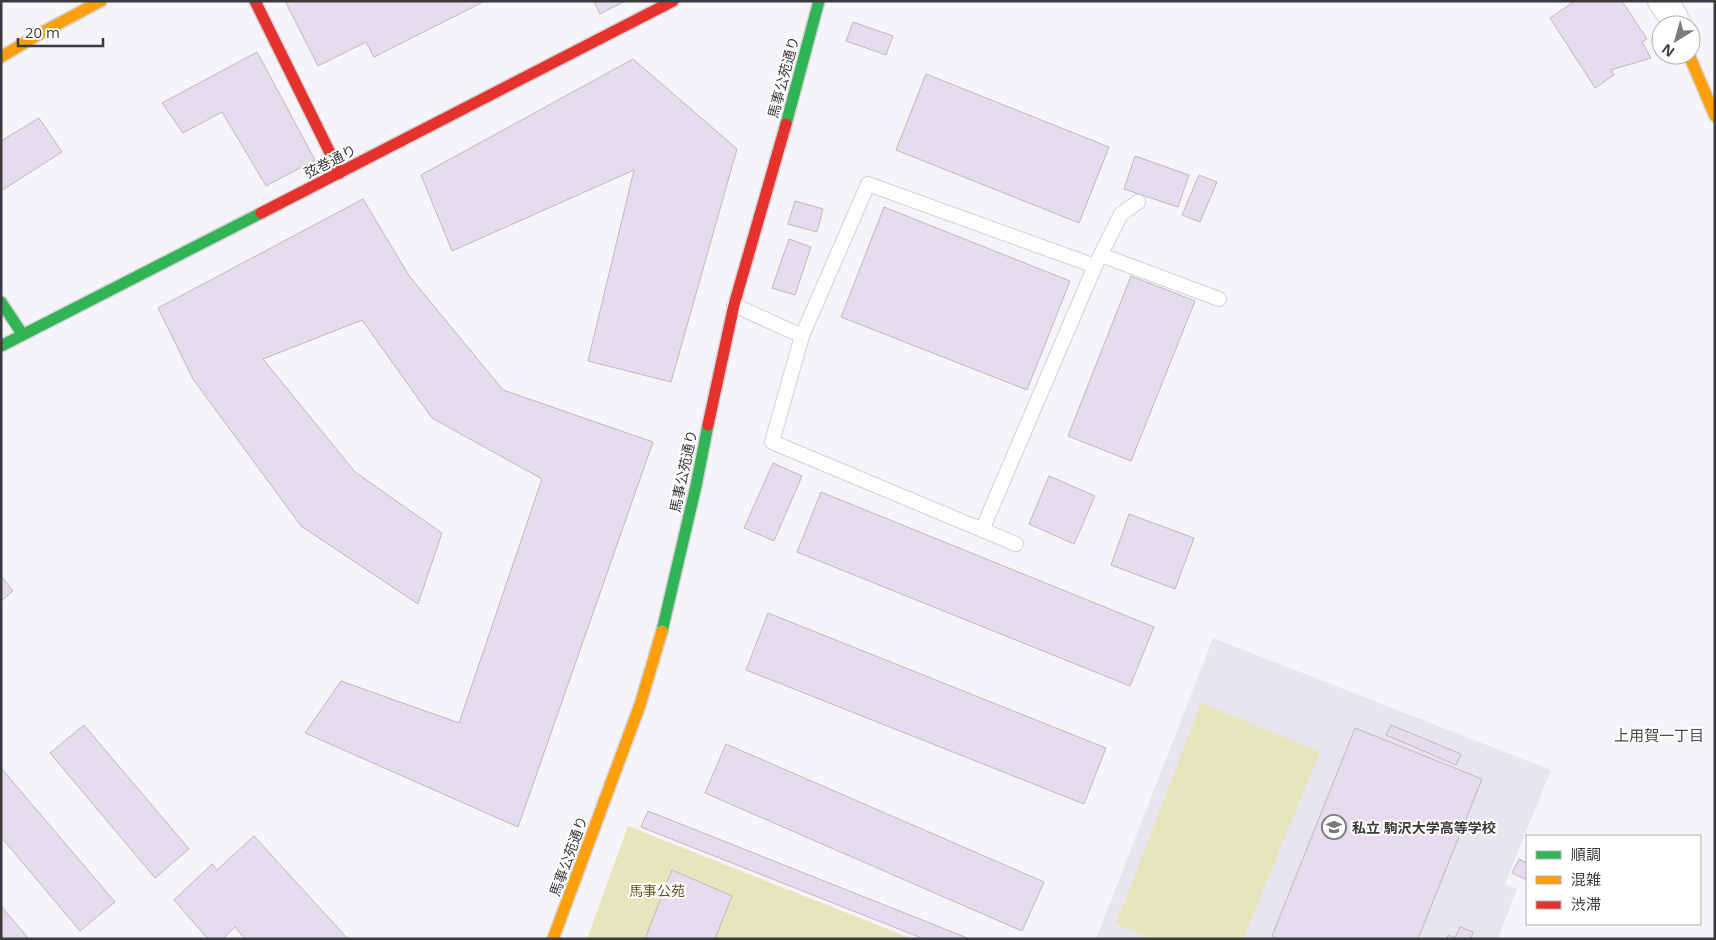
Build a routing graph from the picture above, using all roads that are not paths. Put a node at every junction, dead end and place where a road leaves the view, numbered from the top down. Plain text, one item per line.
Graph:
1 (101, 1) edge
2 (254, 1) edge
3 (672, 1) edge
4 (819, 1) edge
5 (1, 57) edge
6 (1693, 65) edge
7 (1715, 116) edge
8 (340, 173) junction
9 (1138, 202) dead end
10 (1098, 260) junction
11 (1219, 300) dead end
12 (1, 302) edge
13 (734, 306) junction
14 (23, 335) junction
15 (802, 336) junction
16 (1, 346) edge
17 (982, 530) junction
18 (1016, 544) dead end
19 (553, 939) edge

1 - 5 street
2 - 8 street
3 - 8 street, 弦巻通り
4 - 13 street, 馬事公苑通り
6 - 7 street
8 - 14 street, 弦巻通り
9 - 10 lane
10 - 11 lane
10 - 15 lane
10 - 17 lane
12 - 14 street
13 - 15 lane
13 - 19 street, 馬事公苑通り
14 - 16 street, 弦巻通り
15 - 17 lane
17 - 18 lane

